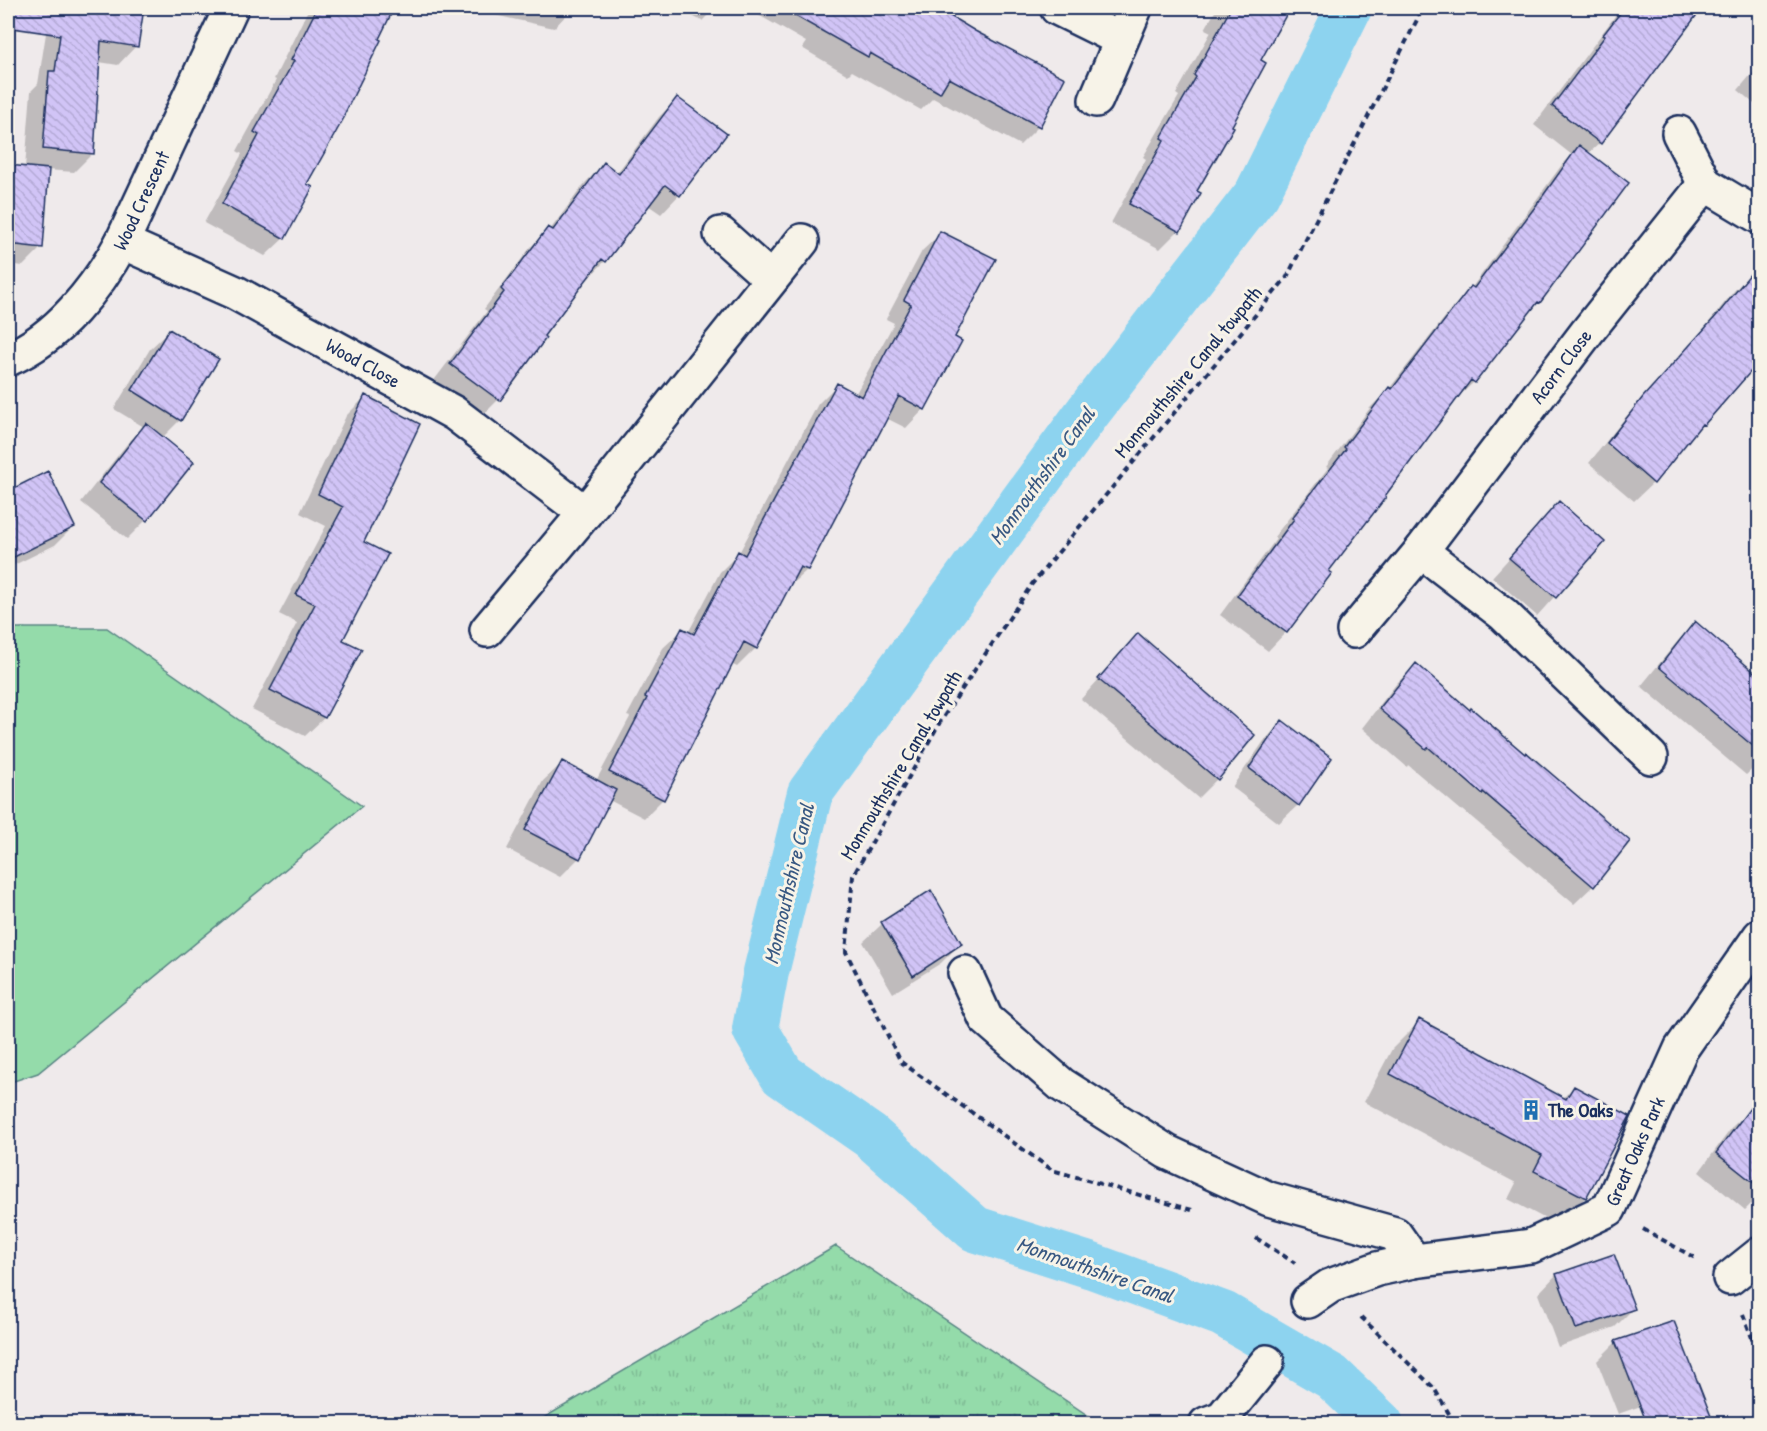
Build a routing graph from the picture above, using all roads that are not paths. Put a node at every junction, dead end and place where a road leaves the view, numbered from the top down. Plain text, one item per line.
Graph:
1 (231, 8) edge
2 (1057, 8) edge
3 (1135, 8) edge
4 (1120, 39) junction
5 (1096, 100) dead end
6 (1679, 133) dead end
7 (1705, 184) junction
8 (1760, 217) edge
9 (721, 234) dead end
10 (802, 241) dead end
11 (122, 242) junction
12 (771, 279) junction
13 (8, 359) edge
14 (585, 513) junction
15 (1421, 551) junction
16 (487, 630) dead end
17 (1354, 631) dead end
18 (1651, 757) dead end
19 (1760, 936) edge
20 (965, 973) dead end
21 (1760, 1254) edge
22 (1414, 1261) junction
23 (1730, 1278) road end
24 (1319, 1294) road end
25 (1267, 1362) dead end
26 (1218, 1422) edge

1 - 11 street, Wood Crescent
2 - 4 street
3 - 4 street
4 - 5 street
6 - 7 street
7 - 8 street
7 - 15 street, Acorn Close
9 - 12 street
10 - 12 street
11 - 13 street, Wood Crescent
11 - 14 street, Wood Close
12 - 14 street
14 - 16 street
15 - 17 street, Acorn Close
15 - 18 street
19 - 22 street, Great Oaks Park
20 - 22 street
21 - 23 street
22 - 24 street, Great Oaks Park
25 - 26 street

